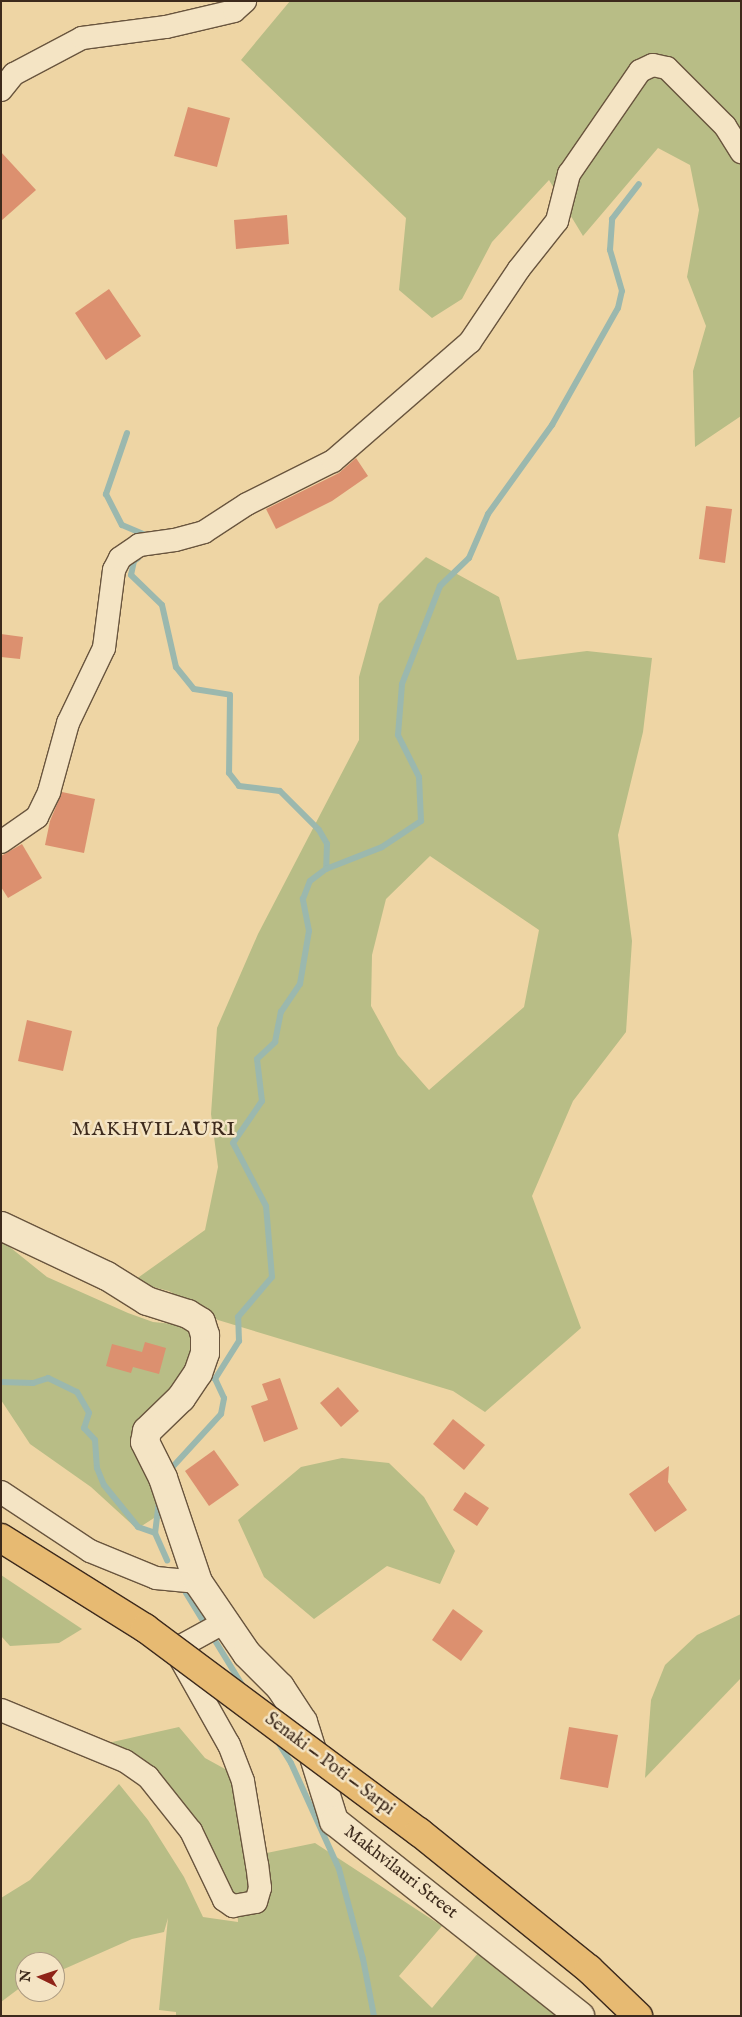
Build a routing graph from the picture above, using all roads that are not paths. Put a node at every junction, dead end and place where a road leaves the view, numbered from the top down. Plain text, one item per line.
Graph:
1 (244, 1) edge
2 (1, 90) edge
3 (741, 152) edge
4 (1, 842) edge
5 (1, 1226) edge
6 (1, 1492) edge
7 (1, 1538) edge
8 (198, 1582) junction
9 (211, 1629) junction
10 (1, 1710) edge
11 (580, 2016) edge
12 (638, 2016) edge

1 - 2 street
3 - 4 street
5 - 8 street, Makhvilauri Street
6 - 8 street
7 - 12 highway, Senaki — Poti — Sarpi, bridge
8 - 9 street, Makhvilauri Street
9 - 10 street
9 - 11 street, Makhvilauri Street

